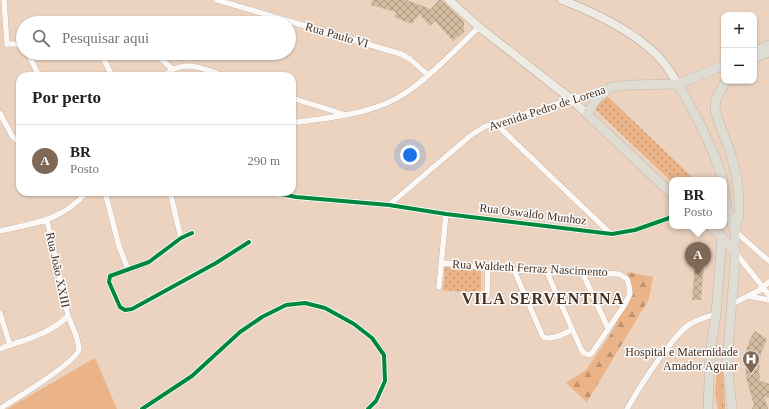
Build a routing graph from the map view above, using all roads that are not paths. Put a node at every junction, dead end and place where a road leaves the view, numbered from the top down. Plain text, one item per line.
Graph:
1 (4, 0) edge
2 (217, 0) edge
3 (562, 0) edge
4 (451, 1) edge
5 (273, 16) edge
6 (296, 23) edge
7 (480, 27) junction
8 (16, 44) edge
9 (769, 45) edge
10 (757, 50) edge
11 (769, 52) edge
12 (757, 57) edge
13 (31, 60) edge
14 (104, 60) edge
15 (162, 60) edge
16 (721, 66) edge
17 (172, 69) junction
18 (37, 72) edge
19 (110, 72) edge
20 (168, 72) edge
21 (212, 72) edge
22 (428, 75) junction
23 (678, 84) junction
24 (724, 84) edge
25 (611, 87) junction
26 (296, 99) edge
27 (571, 99) junction
28 (0, 113) edge
29 (587, 114) junction
30 (345, 115) junction
31 (296, 122) edge
32 (495, 123) junction
33 (16, 140) edge
34 (722, 177) edge
35 (669, 191) edge
36 (82, 196) edge
37 (106, 196) edge
38 (171, 196) edge
39 (291, 196) edge
40 (389, 205) junction
41 (727, 210) edge
42 (446, 214) junction
43 (669, 218) edge
44 (47, 220) junction
45 (713, 229) edge
46 (0, 230) edge
47 (735, 231) junction
48 (192, 233) dead end
49 (612, 234) junction
50 (722, 237) junction
51 (182, 238) junction
52 (249, 242) dead end
53 (735, 252) junction
54 (768, 259) edge
55 (441, 263) junction
56 (488, 268) junction
57 (128, 269) junction
58 (514, 270) junction
59 (546, 270) junction
60 (582, 272) junction
61 (769, 282) edge
62 (439, 287) dead end
63 (762, 288) junction
64 (769, 295) edge
65 (487, 296) dead end
66 (748, 296) junction
67 (769, 300) edge
68 (732, 304) junction
69 (0, 313) edge
70 (716, 314) junction
71 (68, 316) junction
72 (608, 328) junction
73 (572, 330) junction
74 (10, 345) junction
75 (0, 349) edge
76 (1, 408) edge
77 (142, 409) edge
78 (368, 409) edge
79 (627, 409) edge
80 (708, 409) edge
81 (732, 409) edge

1 - 8 street
2 - 5 street, Rua Paulo VI
3 - 23 street
4 - 7 street
6 - 22 street, Rua Paulo VI
7 - 22 street
7 - 27 street
9 - 10 main road
11 - 12 main road
13 - 18 street
14 - 19 street
15 - 17 street
16 - 23 main road
17 - 20 street
17 - 21 street
22 - 30 street
23 - 25 main road, Avenida Pedro de Lorena
23 - 34 main road
24 - 47 main road
25 - 27 street, Avenida Pedro de Lorena
25 - 29 main road, Avenida Pedro de Lorena
26 - 30 street
27 - 29 street
27 - 32 street, Avenida Pedro de Lorena
28 - 33 street
29 - 35 main road
30 - 31 street
32 - 40 street, Avenida Pedro de Lorena
32 - 49 street
36 - 44 street
37 - 57 street
38 - 51 street
39 - 40 street
40 - 42 street, Rua Oswaldo Munhoz
41 - 47 main road
42 - 49 street, Rua Oswaldo Munhoz
42 - 55 street
43 - 49 street, Rua Oswaldo Munhoz
44 - 46 street
44 - 71 street, Rua João XXIII
45 - 50 main road
47 - 53 main road
47 - 54 street
48 - 51 street
50 - 53 main road
50 - 70 main road
51 - 57 street
52 - 57 street
53 - 63 street
53 - 68 main road
55 - 56 street, Rua Waldeth Ferraz Nascimento
55 - 62 street
56 - 58 street, Rua Waldeth Ferraz Nascimento
56 - 65 street
58 - 59 street, Rua Waldeth Ferraz Nascimento
58 - 73 street
59 - 60 street, Rua Waldeth Ferraz Nascimento
59 - 73 street
60 - 72 street
60 - 72 street, Rua Waldeth Ferraz Nascimento
61 - 63 street
63 - 64 street
63 - 66 street
66 - 67 street
66 - 68 street
68 - 81 main road
69 - 74 street
70 - 79 street
70 - 80 main road
71 - 74 street, Rua João XXIII
71 - 76 street
72 - 73 street, Rua Waldeth Ferraz Nascimento
74 - 75 street, Rua João XXIII
77 - 78 street

